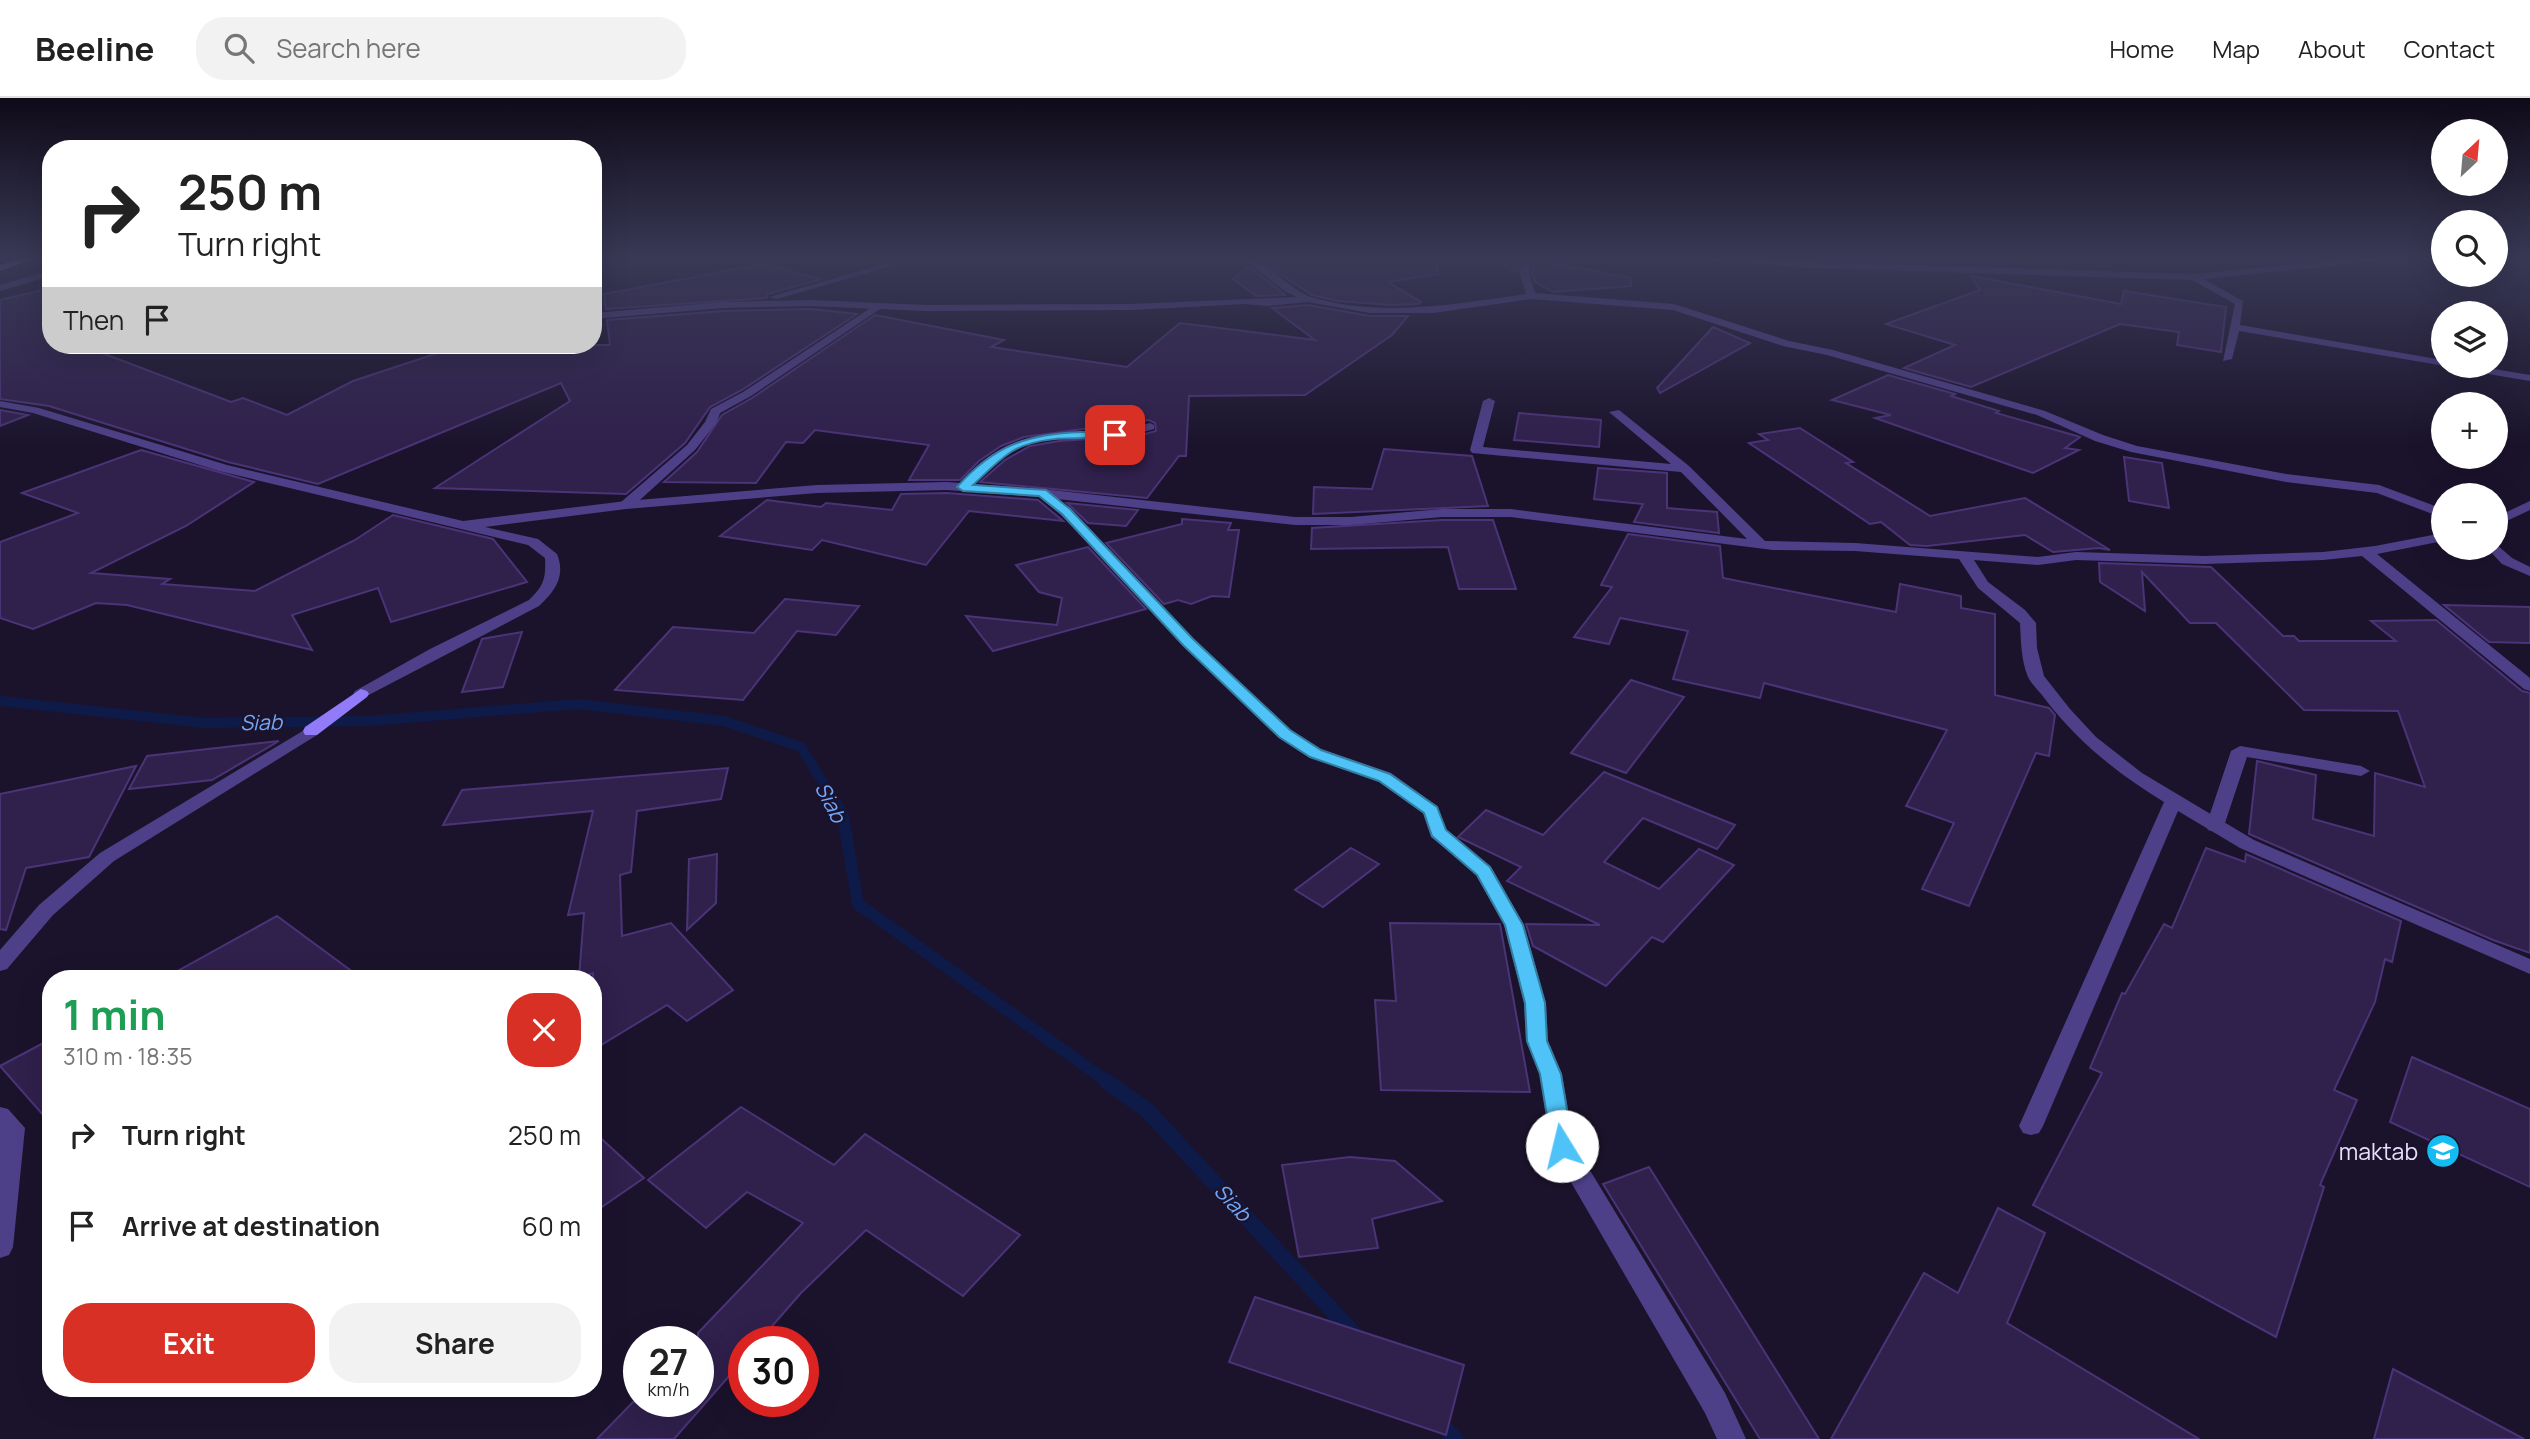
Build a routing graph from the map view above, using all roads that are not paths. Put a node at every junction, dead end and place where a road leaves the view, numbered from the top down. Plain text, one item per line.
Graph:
1 (858, 321) edge
2 (1715, 321) edge
3 (2236, 321) edge
4 (2234, 327) junction
5 (2227, 359) dead end
6 (2431, 361) edge
7 (2508, 375) edge
8 (2530, 379) edge
9 (1489, 401) dead end
10 (0, 404) edge
11 (1615, 412) dead end
12 (1150, 427) dead end
13 (1685, 469) junction
14 (963, 487) junction
15 (1042, 493) junction
16 (626, 505) junction
17 (2530, 505) edge
18 (2431, 509) edge
19 (2508, 516) edge
20 (465, 525) junction
21 (2431, 539) edge
22 (1760, 544) junction
23 (2365, 551) junction
24 (1964, 556) junction
25 (2506, 560) edge
26 (2530, 572) edge
27 (2530, 686) edge
28 (361, 694) joint
29 (311, 731) joint
30 (2361, 771) dead end
31 (2174, 800) junction
32 (2215, 826) junction
33 (0, 964) edge
34 (2530, 967) edge
35 (0, 1116) edge
36 (2031, 1126) dead end
37 (0, 1247) edge
38 (1732, 1439) edge

1 - 16 street
2 - 18 street
3 - 4 street
4 - 5 street
4 - 6 street
7 - 8 street
9 - 13 street
10 - 20 street
11 - 13 street
12 - 14 street
13 - 22 street
14 - 15 street
14 - 16 street
15 - 22 street
15 - 38 street
16 - 20 street
17 - 19 street
20 - 28 street
21 - 23 street
22 - 24 street
23 - 24 street
23 - 27 street
24 - 31 street
25 - 26 street
28 - 29 street
29 - 33 street
30 - 32 street
31 - 32 street
31 - 36 street
32 - 34 street
35 - 37 street

